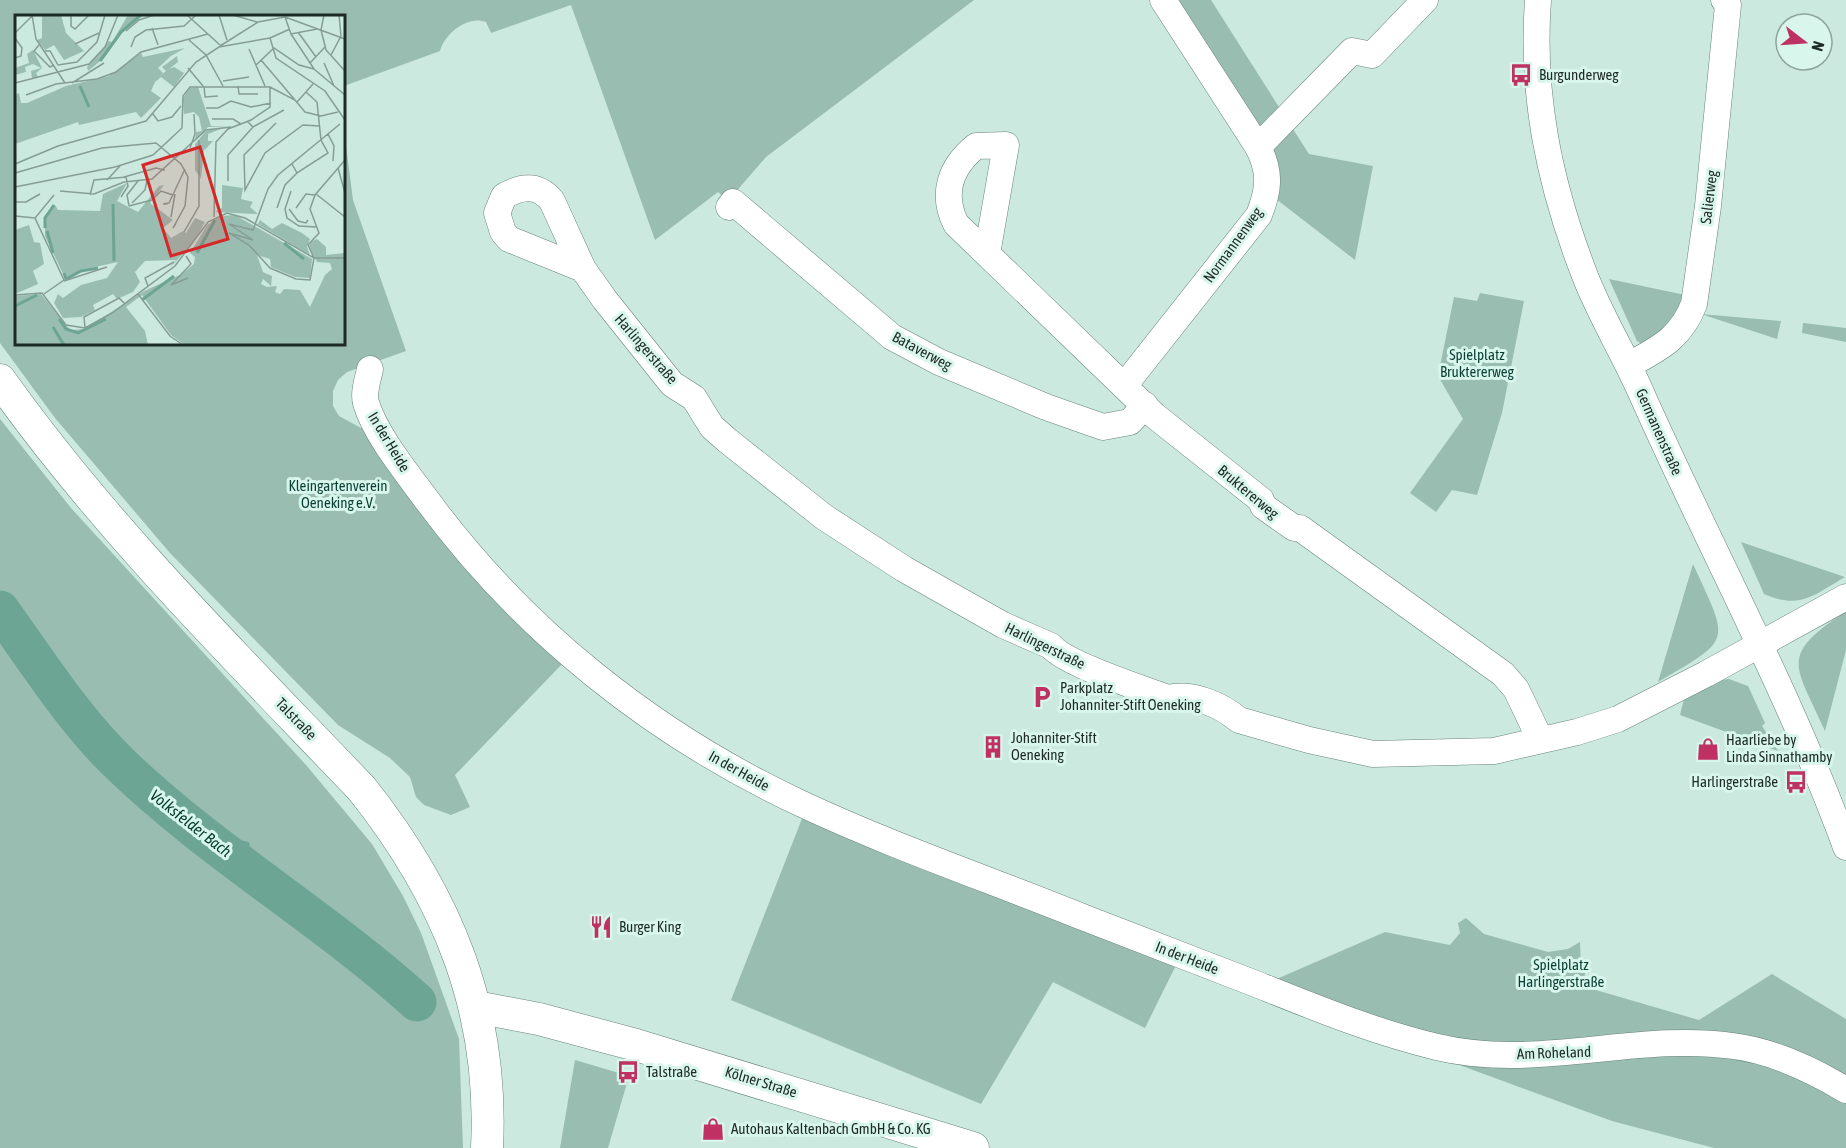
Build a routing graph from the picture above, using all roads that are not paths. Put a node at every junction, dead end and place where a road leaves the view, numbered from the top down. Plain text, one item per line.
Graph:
1 (1163, 0) edge
2 (1425, 0) edge
3 (1538, 0) edge
4 (1724, 0) edge
5 (1258, 147) junction
6 (729, 207) dead end
7 (987, 254) dead end
8 (584, 269) dead end
9 (1629, 365) junction
10 (370, 369) dead end
11 (0, 380) edge
12 (1124, 386) junction
13 (1145, 405) junction
14 (1846, 597) edge
15 (1761, 645) junction
16 (1540, 740) junction
17 (1846, 847) edge
18 (1263, 987) joint
19 (476, 1007) junction
20 (1846, 1090) edge
21 (487, 1148) edge
22 (973, 1148) edge

1 - 5 street, Normannenweg
2 - 5 street
3 - 9 street, Germanenstraße
4 - 9 street, Salierweg
5 - 12 street, Normannenweg
6 - 13 street, Bataverweg
7 - 12 street, Bruktererweg
8 - 16 street, Harlingerstraße
9 - 15 street, Germanenstraße
10 - 18 street, In der Heide
11 - 19 main road, Talstraße
12 - 13 street, Bruktererweg
13 - 16 street, Bruktererweg
14 - 15 street, Harlingerstraße
15 - 16 street, Harlingerstraße
15 - 17 street, Germanenstraße
18 - 20 street, Am Roheland
19 - 21 main road, Talstraße
19 - 22 main road, Kölner Straße

